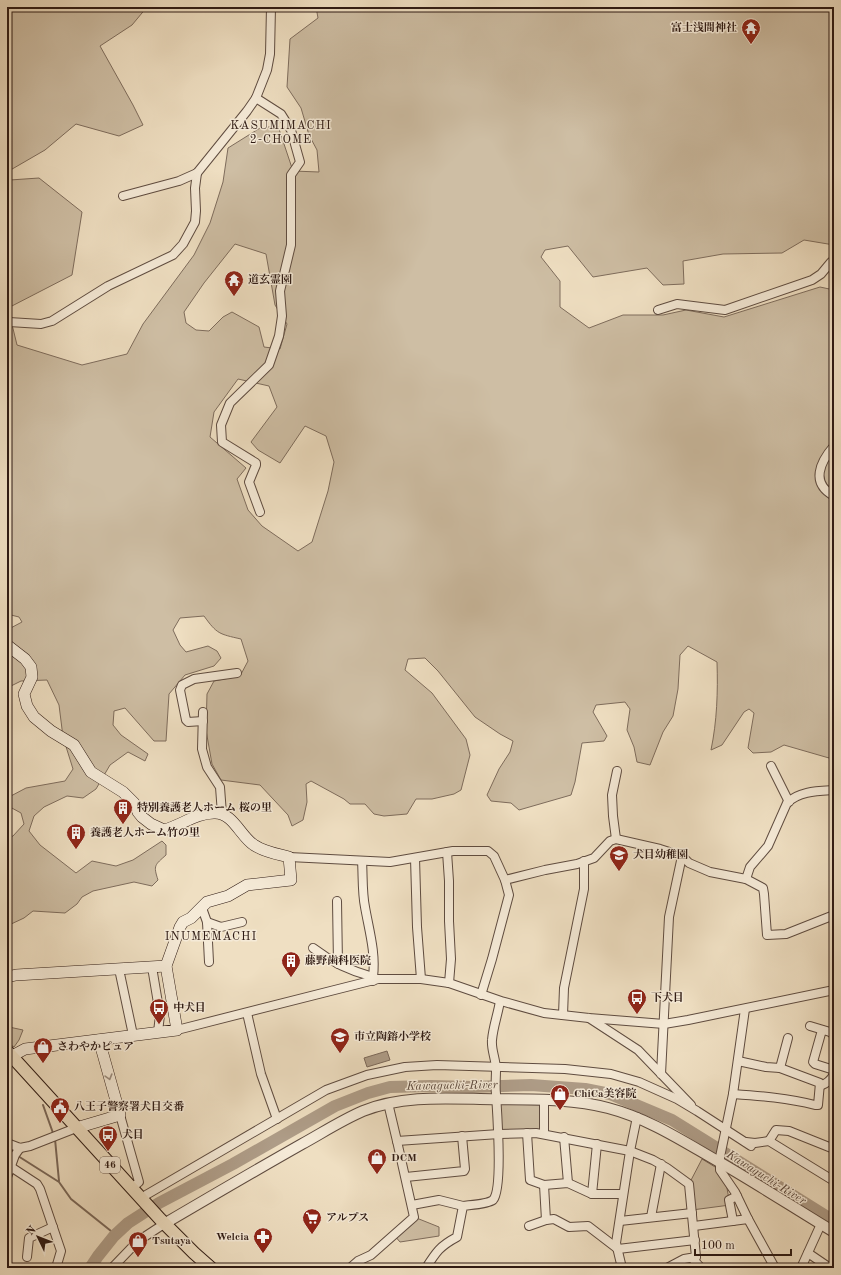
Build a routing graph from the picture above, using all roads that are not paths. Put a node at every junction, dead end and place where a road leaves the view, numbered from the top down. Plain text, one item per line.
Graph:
1 (270, 7) edge
2 (256, 98) junction
3 (197, 173) junction
4 (123, 196) dead end
5 (834, 264) edge
6 (658, 310) dead end
7 (9, 322) dead end
8 (834, 446) edge
9 (834, 496) edge
10 (260, 512) dead end
11 (7, 645) edge
12 (237, 673) dead end
13 (203, 712) dead end
14 (203, 721) junction
15 (771, 766) dead end
16 (617, 771) dead end
17 (834, 790) edge
18 (789, 802) junction
19 (222, 814) junction
20 (616, 840) junction
21 (447, 852) junction
22 (682, 856) junction
23 (289, 857) junction
24 (415, 858) junction
25 (362, 861) junction
26 (584, 861) junction
27 (518, 877) junction
28 (505, 880) junction
29 (746, 880) junction
30 (509, 895) junction
31 (335, 905) dead end
32 (202, 908) junction
33 (834, 914) edge
34 (207, 922) junction
35 (242, 922) dead end
36 (313, 948) dead end
37 (209, 962) dead end
38 (338, 964) junction
39 (166, 966) junction
40 (152, 967) junction
41 (119, 969) junction
42 (7, 977) edge
43 (373, 979) junction
44 (421, 979) junction
45 (449, 983) junction
46 (834, 990) edge
47 (481, 994) junction
48 (500, 1001) junction
49 (745, 1008) junction
50 (247, 1013) junction
51 (563, 1015) junction
52 (589, 1018) junction
53 (664, 1024) junction
54 (810, 1026) dead end
55 (176, 1030) junction
56 (822, 1030) junction
57 (158, 1032) junction
58 (133, 1035) junction
59 (834, 1035) edge
60 (788, 1038) dead end
61 (99, 1040) junction
62 (9, 1053) edge
63 (738, 1061) junction
64 (496, 1068) junction
65 (780, 1068) junction
66 (834, 1070) edge
67 (661, 1074) junction
68 (834, 1074) edge
69 (820, 1086) junction
70 (733, 1094) junction
71 (496, 1096) junction
72 (544, 1100) junction
73 (388, 1103) junction
74 (697, 1111) junction
75 (120, 1115) junction
76 (637, 1117) junction
77 (277, 1119) junction
78 (76, 1128) junction
79 (726, 1131) junction
80 (527, 1132) junction
81 (499, 1134) junction
82 (544, 1134) junction
83 (462, 1136) junction
84 (564, 1137) junction
85 (397, 1141) junction
86 (769, 1141) junction
87 (7, 1143) edge
88 (597, 1144) junction
89 (834, 1149) edge
90 (630, 1151) junction
91 (17, 1152) junction
92 (720, 1160) junction
93 (661, 1164) junction
94 (11, 1167) junction
95 (7, 1177) edge
96 (406, 1177) junction
97 (834, 1181) edge
98 (568, 1183) junction
99 (544, 1185) junction
100 (132, 1188) junction
101 (592, 1194) junction
102 (623, 1194) junction
103 (737, 1196) junction
104 (145, 1198) junction
105 (412, 1205) junction
106 (463, 1206) junction
107 (692, 1213) junction
108 (651, 1217) junction
109 (748, 1218) junction
110 (546, 1220) junction
111 (162, 1221) junction
112 (620, 1221) junction
113 (733, 1221) junction
114 (821, 1224) junction
115 (530, 1226) dead end
116 (694, 1226) junction
117 (53, 1227) junction
118 (834, 1232) edge
119 (695, 1240) junction
120 (618, 1250) junction
121 (808, 1253) junction
122 (27, 1257) dead end
123 (692, 1258) junction
124 (7, 1267) edge
125 (10, 1268) edge
126 (56, 1268) edge
127 (112, 1268) edge
128 (211, 1268) edge
129 (350, 1268) edge
130 (426, 1268) edge
131 (622, 1268) edge
132 (667, 1268) edge
133 (701, 1268) edge
134 (775, 1268) edge
135 (801, 1268) edge
136 (830, 1268) edge

1 - 2 street
2 - 3 street
2 - 10 street
3 - 4 street
3 - 7 street
5 - 6 street
8 - 9 street
11 - 19 main road
12 - 14 street
13 - 14 street
14 - 19 street
15 - 18 street
16 - 20 street
17 - 18 street
18 - 29 street
19 - 23 main road
20 - 22 street
20 - 26 street
21 - 24 street
21 - 28 street
21 - 45 street
22 - 29 street
22 - 53 street
23 - 25 street
23 - 32 main road
24 - 25 street
24 - 44 street
25 - 43 street
26 - 27 street
26 - 51 street
27 - 28 street
27 - 30 street
28 - 30 street
29 - 33 street
30 - 47 street
31 - 38 street
32 - 34 street
32 - 39 main road
34 - 35 street
34 - 37 street
36 - 38 street
38 - 43 street
39 - 40 main road
39 - 55 main road
40 - 41 main road
40 - 57 street
41 - 42 main road
41 - 58 street
43 - 44 street
43 - 50 street
44 - 45 street
45 - 47 street
46 - 49 street
47 - 48 street
48 - 51 street
48 - 64 street
49 - 53 street
49 - 63 street
50 - 55 street
50 - 77 street
51 - 52 street
52 - 53 street
52 - 67 street
53 - 67 street
54 - 56 street
55 - 57 main road
56 - 59 street
56 - 66 street
57 - 58 main road
58 - 61 main road
60 - 65 street
61 - 62 main road
61 -> 75 main road
62 - 78 main road, 46
63 - 65 street
63 - 70 street
64 - 71 street
64 - 74 street
64 - 77 street
65 - 69 street
67 - 74 street
68 - 69 street
69 - 70 street
70 - 79 street
71 - 72 street
71 - 73 street
71 - 81 street
72 - 76 street
72 - 82 street
73 - 85 street
73 - 111 street
74 - 79 street
75 - 78 main road
75 - 100 street
76 - 90 street
76 - 92 street
77 - 104 street
78 - 91 street
78 - 100 main road, 46
79 - 86 street
79 - 92 street
80 - 81 street
80 - 82 street
80 - 99 street
81 - 83 street
81 - 106 street
82 - 84 street
83 - 85 street
83 - 96 street
84 - 88 street
84 - 98 street
85 - 96 street
86 - 89 street
86 - 97 street
87 - 91 street
88 - 90 street
88 - 101 street
90 - 93 street
90 - 102 street
91 - 94 street
92 - 103 street
92 - 114 street
93 - 107 street
93 - 108 street
94 - 95 street
94 - 117 street
96 - 105 street
98 - 99 street
98 - 101 street
99 - 110 street
100 - 104 main road, 46
101 - 102 street
102 - 112 street
103 - 109 street
103 - 113 street
104 - 111 main road, 46
105 - 106 street
105 - 129 street
106 - 130 street
107 - 108 street
107 - 116 street
108 - 112 street
109 - 113 street
109 - 134 street
110 - 115 street
110 - 120 street
111 - 127 street
111 - 128 main road, 46
112 - 120 street
113 - 116 street
114 - 118 street
114 - 121 street
116 - 119 street
117 - 122 street
117 - 126 street
119 - 120 street
119 - 123 street
120 - 131 street
121 - 135 street
121 - 136 street
123 - 132 street
123 - 133 street
124 - 125 street

